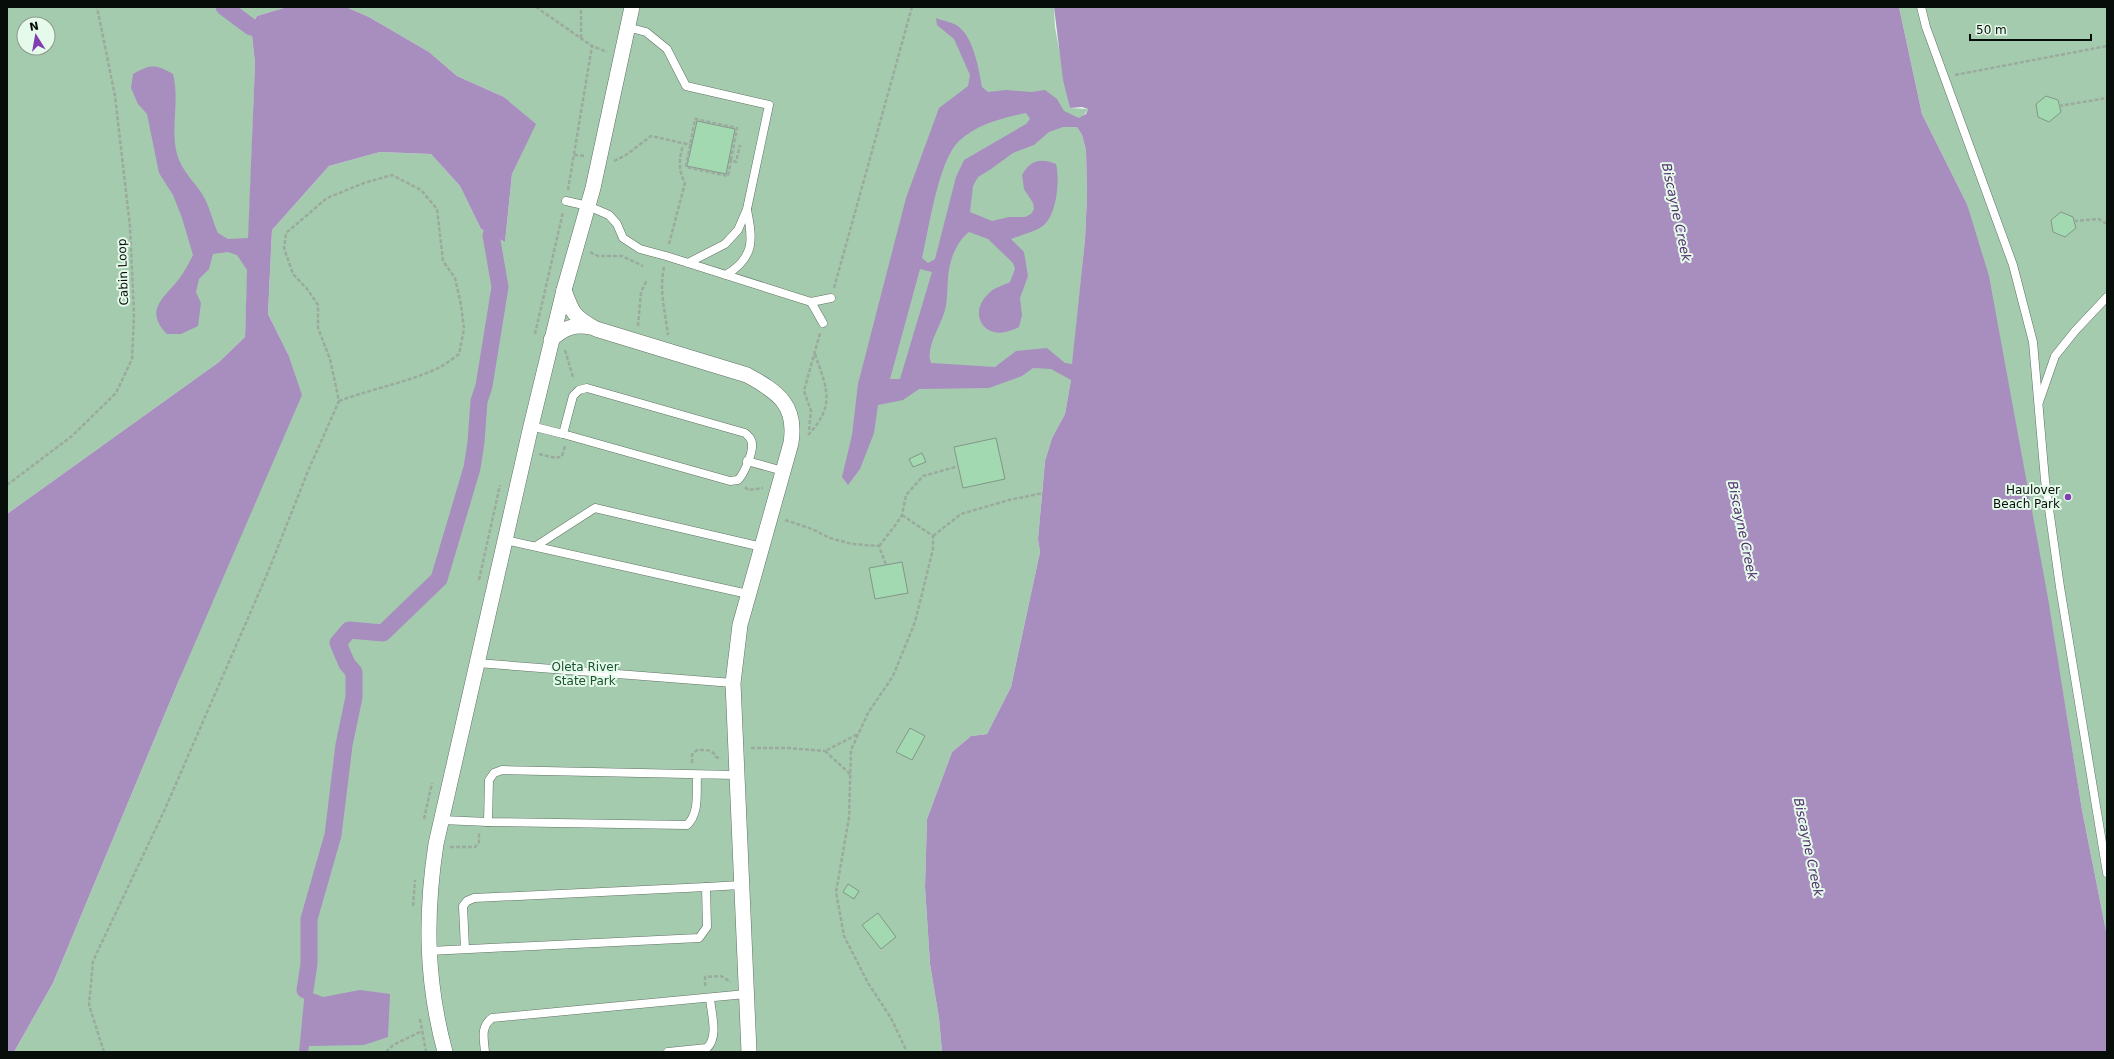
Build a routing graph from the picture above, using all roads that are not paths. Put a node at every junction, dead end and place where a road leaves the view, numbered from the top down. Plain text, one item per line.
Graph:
1 (632, 7) edge
2 (1921, 7) edge
3 (627, 27) junction
4 (566, 201) dead end
5 (588, 206) junction
6 (747, 209) junction
7 (688, 263) junction
8 (726, 275) junction
9 (564, 290) junction
10 (2107, 297) edge
11 (831, 298) road end
12 (811, 302) junction
13 (823, 323) road end
14 (596, 328) junction
15 (556, 335) junction
16 (2038, 405) junction
17 (531, 426) junction
18 (563, 434) junction
19 (747, 461) junction
20 (783, 471) junction
21 (505, 540) junction
22 (536, 546) junction
23 (762, 547) junction
24 (748, 594) junction
25 (477, 663) junction
26 (733, 683) junction
27 (697, 775) junction
28 (736, 775) junction
29 (442, 820) junction
30 (484, 822) junction
31 (2107, 873) edge
32 (741, 886) junction
33 (706, 888) junction
34 (464, 949) junction
35 (429, 951) junction
36 (742, 988) junction
37 (710, 998) junction
38 (445, 1052) edge
39 (485, 1052) edge
40 (668, 1052) edge
41 (749, 1052) edge

1 - 3 street
2 - 16 lane
3 - 5 street
3 - 6 lane
4 - 5 lane
5 - 7 lane
5 - 9 street
6 - 7 lane
6 - 8 lane
7 - 8 lane
8 - 12 lane
9 - 14 street
9 - 15 street
10 - 16 lane
11 - 12 lane
12 - 13 lane
14 - 15 street
14 - 20 street
15 - 17 street
16 - 31 lane
17 - 18 lane
17 - 21 street
18 - 19 lane
18 - 19 lane
19 - 20 lane
20 - 23 street
21 - 22 lane
21 - 25 street
22 - 23 lane
22 - 24 lane
23 - 24 street
24 - 26 street
25 - 26 lane
25 - 29 street
26 - 28 street
27 - 28 lane
27 - 30 lane
27 - 30 lane
28 - 32 street
29 - 30 lane
29 - 35 street
32 - 33 lane
32 - 36 street
33 - 34 lane
33 - 34 lane
34 - 35 lane
35 - 38 street
36 - 37 lane
36 - 41 street
37 - 39 lane
37 - 40 lane

